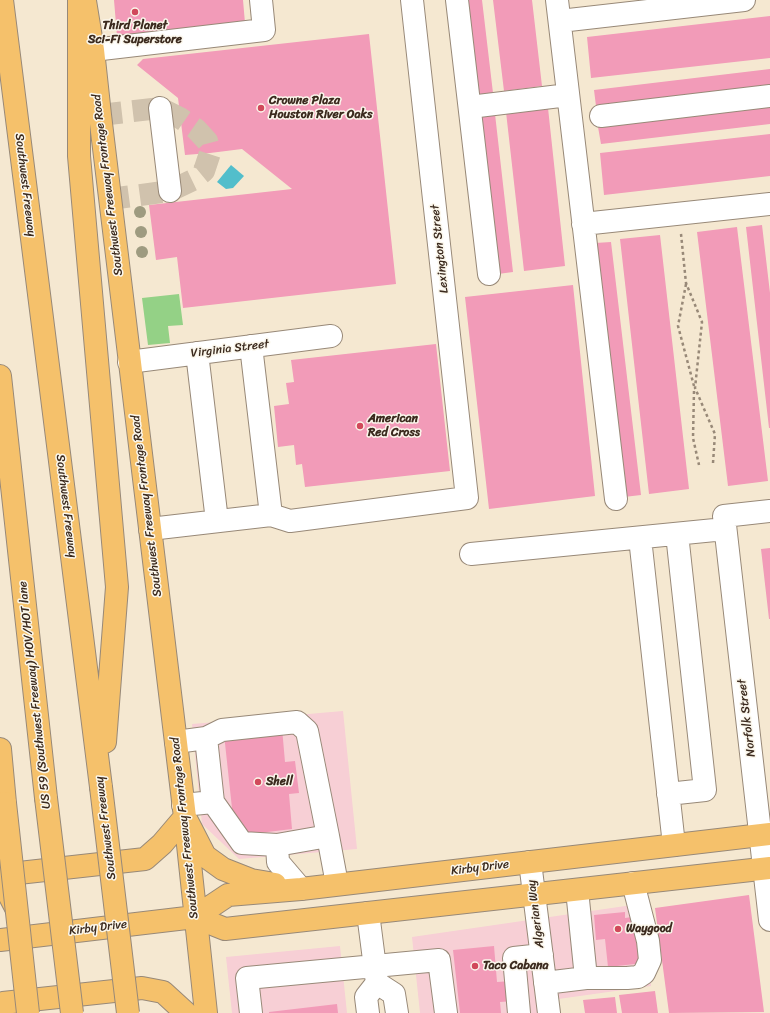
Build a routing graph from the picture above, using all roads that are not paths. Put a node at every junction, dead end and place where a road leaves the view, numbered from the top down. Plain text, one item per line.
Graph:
1 (2, 0) edge
2 (79, 0) edge
3 (85, 0) edge
4 (261, 0) edge
5 (412, 0) edge
6 (457, 0) edge
7 (744, 0) edge
8 (559, 10) edge
9 (93, 50) junction
10 (568, 95) junction
11 (770, 96) edge
12 (470, 107) junction
13 (160, 108) dead end
14 (600, 116) dead end
15 (170, 191) dead end
16 (770, 204) edge
17 (583, 224) junction
18 (489, 274) dead end
19 (331, 336) dead end
20 (251, 346) junction
21 (197, 352) junction
22 (129, 362) junction
23 (0, 376) edge
24 (616, 498) dead end
25 (770, 511) edge
26 (271, 515) junction
27 (217, 521) junction
28 (724, 523) junction
29 (150, 529) junction
30 (676, 534) junction
31 (640, 538) junction
32 (472, 554) dead end
33 (206, 738) junction
34 (176, 742) junction
35 (0, 749) edge
36 (101, 787) junction
37 (668, 794) junction
38 (213, 802) junction
39 (184, 811) junction
40 (765, 835) edge
41 (328, 836) junction
42 (277, 845) junction
43 (674, 845) junction
44 (530, 862) junction
45 (767, 868) edge
46 (0, 876) edge
47 (633, 883) junction
48 (337, 884) junction
49 (301, 889) junction
50 (577, 890) junction
51 (534, 894) junction
52 (17, 910) junction
53 (368, 913) junction
54 (195, 917) junction
55 (770, 920) edge
56 (0, 940) edge
57 (542, 955) junction
58 (375, 975) junction
59 (586, 978) junction
60 (545, 983) junction
61 (0, 1004) edge
62 (28, 1013) edge
63 (72, 1013) edge
64 (128, 1013) edge
65 (186, 1013) edge
66 (206, 1013) edge
67 (251, 1013) edge
68 (368, 1013) edge
69 (397, 1013) edge
70 (446, 1013) edge
71 (519, 1013) edge
72 (548, 1013) edge

1 - 36 main road, Southwest Freeway
2 - 36 main road
3 - 9 main road, Southwest Freeway Frontage Road
4 - 9 street
5 - 26 street, Lexington Street
6 - 12 street
7 - 8 street
8 - 10 street
9 - 22 main road, Southwest Freeway Frontage Road
10 - 12 street
10 - 17 street
11 - 14 street
12 - 18 street
13 - 15 street
16 - 17 street
17 - 24 street
19 - 20 street, Virginia Street
20 - 21 street, Virginia Street
20 - 26 street
21 - 22 street, Virginia Street
21 - 27 street
22 - 29 main road, Southwest Freeway Frontage Road
23 - 63 main road, US 59 (Southwest Freeway) HOV/HOT lane, bridge
25 - 28 street
26 - 27 street
27 - 29 street
28 - 30 street
28 - 40 street, Norfolk Street
29 - 34 main road, Southwest Freeway Frontage Road
30 - 31 street
30 - 37 street
31 - 32 street
31 - 37 street
33 - 34 street
33 - 38 street
33 - 41 street
34 - 39 main road, Southwest Freeway Frontage Road
35 - 52 main road, bridge
36 - 64 main road, Southwest Freeway, bridge
37 - 43 street
38 - 39 street
38 - 42 street
39 - 46 main road
39 - 49 main road
39 - 54 main road, Southwest Freeway Frontage Road
40 - 43 main road, Kirby Drive
40 - 45 street, Norfolk Street
41 - 42 street
41 - 48 street
42 - 49 street
43 - 44 main road, Kirby Drive
44 - 48 main road, Kirby Drive
44 - 51 street, Algerian Way
45 - 47 main road, Kirby Drive
45 - 55 street, Norfolk Street
46 - 52 main road
47 - 50 main road, Kirby Drive
47 - 59 street
48 - 49 main road, Kirby Drive
49 - 54 main road, Kirby Drive
50 - 51 main road, Kirby Drive
50 - 59 street
51 - 53 main road, Kirby Drive
51 - 57 street, Algerian Way
52 - 62 main road, bridge
53 - 54 main road, Kirby Drive
53 - 58 street
54 - 56 main road, Kirby Drive
54 - 66 main road, Southwest Freeway Frontage Road
57 - 60 street, Algerian Way
57 - 71 street
58 - 67 street
58 - 68 street
58 - 69 street
58 - 70 street
59 - 60 street
60 - 72 street, Algerian Way
61 - 65 main road

